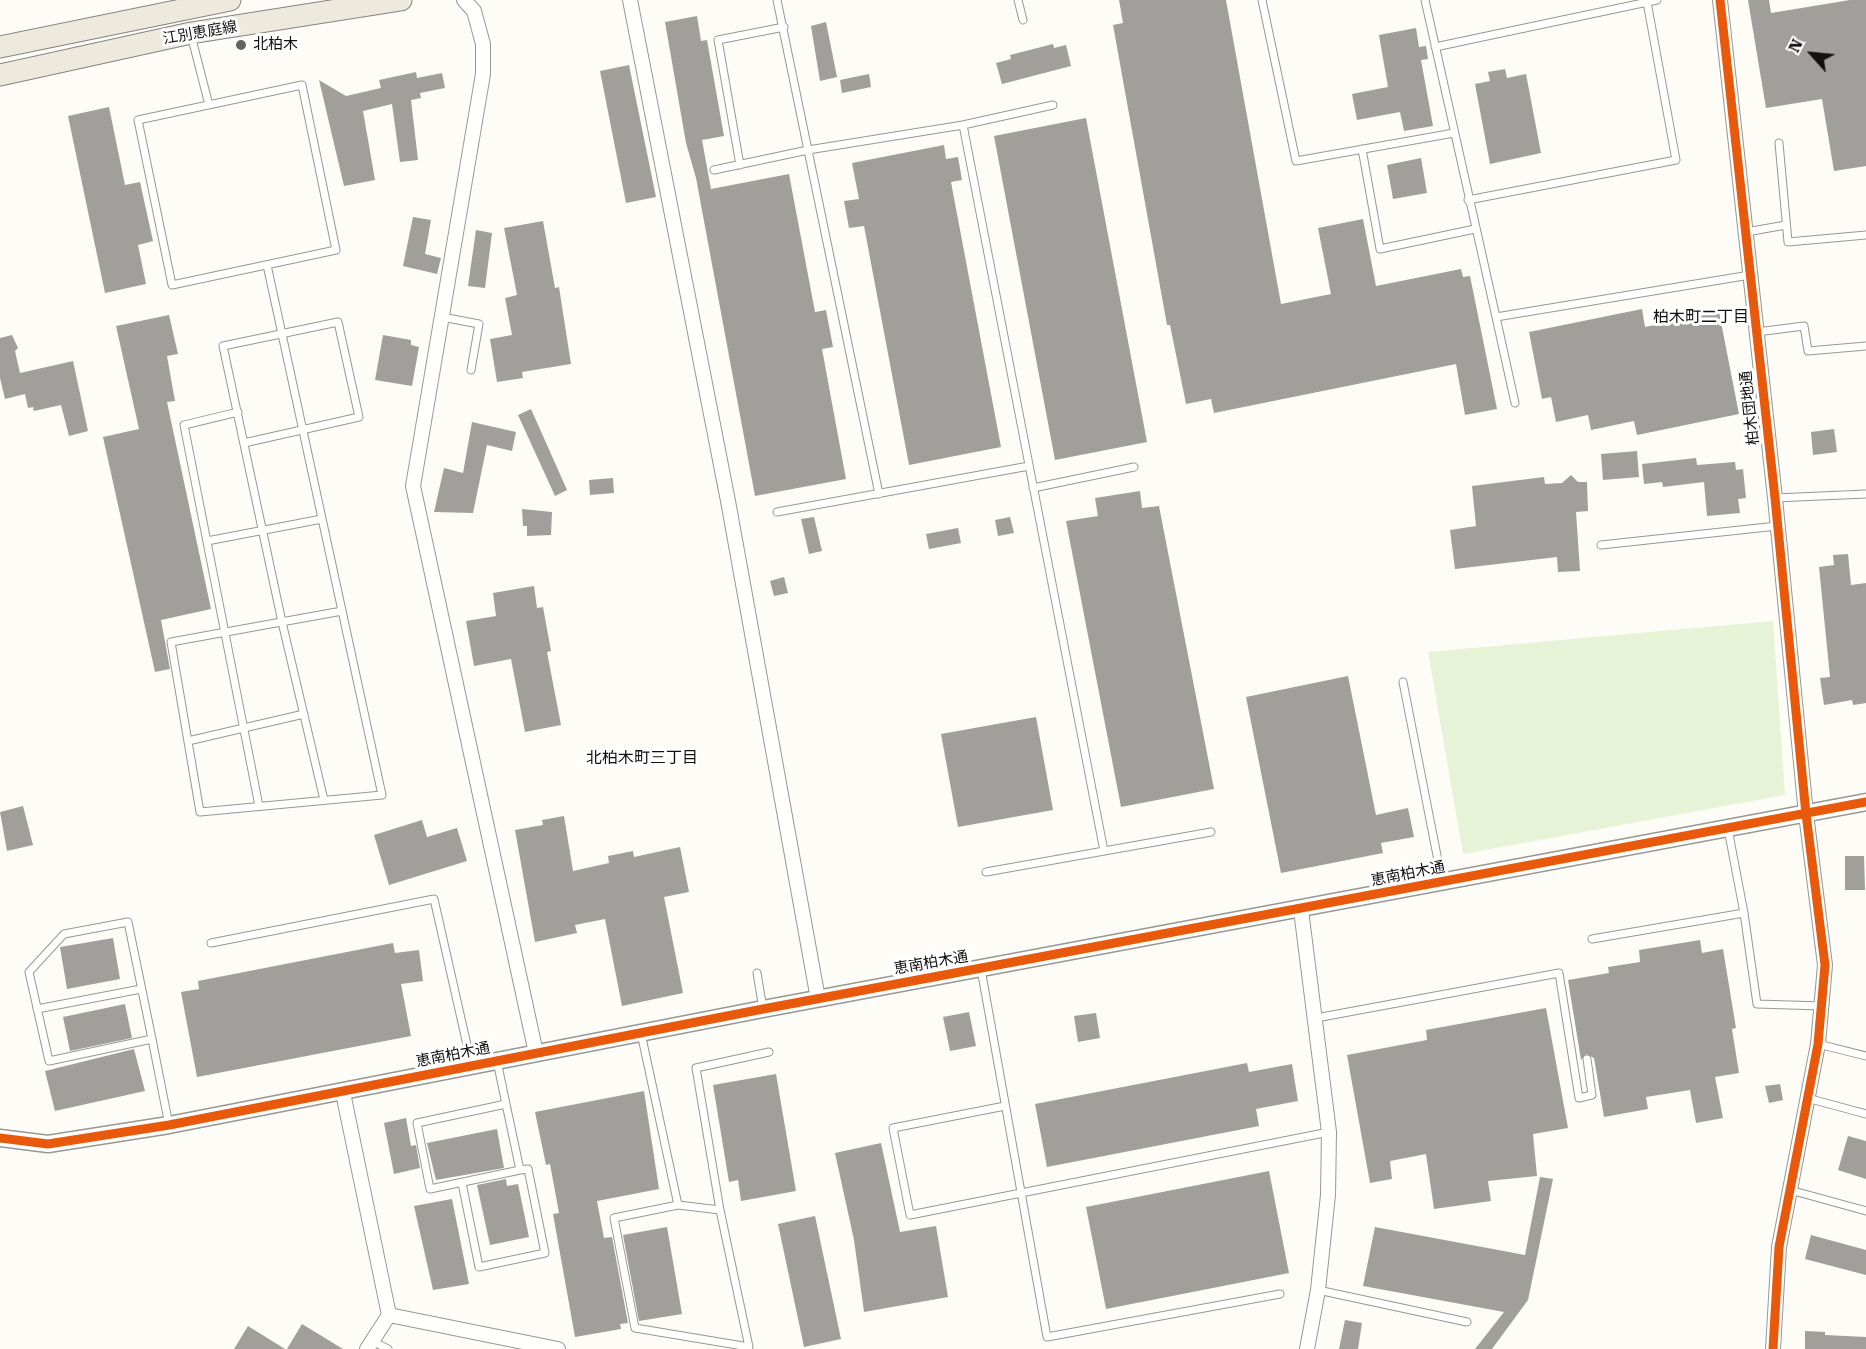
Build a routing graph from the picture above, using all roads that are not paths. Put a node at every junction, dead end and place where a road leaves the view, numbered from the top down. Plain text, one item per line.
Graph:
1 (230, 0) edge
2 (401, 0) edge
3 (464, 0) edge
4 (630, 0) edge
5 (777, 0) edge
6 (1018, 0) edge
7 (1262, 0) edge
8 (1425, 0) edge
9 (1657, 0) edge
10 (1720, 0) edge
11 (1647, 2) junction
12 (184, 4) edge
13 (1023, 20) dead end
14 (784, 27) junction
15 (191, 33) junction
16 (1435, 47) junction
17 (0, 48) edge
18 (0, 75) edge
19 (208, 105) junction
20 (1053, 105) dead end
21 (963, 126) junction
22 (1454, 133) junction
23 (1779, 144) dead end
24 (1362, 149) junction
25 (808, 150) junction
26 (740, 165) junction
27 (714, 170) dead end
28 (1468, 200) junction
29 (1786, 225) junction
30 (1475, 229) junction
31 (1746, 232) junction
32 (1866, 235) edge
33 (267, 265) junction
34 (1750, 275) junction
35 (442, 317) junction
36 (1496, 317) junction
37 (1757, 333) junction
38 (282, 334) junction
39 (1866, 346) edge
40 (471, 370) dead end
41 (1515, 403) dead end
42 (238, 412) junction
43 (303, 430) junction
44 (244, 443) junction
45 (1029, 466) junction
46 (1134, 467) dead end
47 (1033, 488) junction
48 (879, 494) junction
49 (1866, 494) edge
50 (1775, 498) junction
51 (777, 512) dead end
52 (322, 519) junction
53 (1778, 526) junction
54 (263, 531) junction
55 (207, 541) junction
56 (1601, 545) dead end
57 (342, 611) junction
58 (282, 622) junction
59 (225, 632) junction
60 (1403, 682) dead end
61 (304, 714) junction
62 (244, 728) junction
63 (188, 741) junction
64 (324, 800) junction
65 (1866, 802) edge
66 (259, 806) junction
67 (1806, 814) junction
68 (1728, 829) junction
69 (1210, 832) dead end
70 (1104, 851) junction
71 (986, 872) dead end
72 (1442, 883) junction
73 (1301, 910) junction
74 (1744, 913) junction
75 (1592, 939) dead end
76 (211, 943) dead end
77 (981, 969) junction
78 (757, 973) dead end
79 (141, 989) junction
80 (818, 999) junction
81 (1823, 1006) junction
82 (763, 1009) junction
83 (37, 1010) junction
84 (1316, 1018) junction
85 (641, 1033) junction
86 (152, 1039) junction
87 (1818, 1044) junction
88 (769, 1052) dead end
89 (536, 1053) junction
90 (1866, 1056) edge
91 (1587, 1059) dead end
92 (497, 1061) junction
93 (472, 1066) junction
94 (343, 1093) junction
95 (1807, 1098) junction
96 (506, 1104) junction
97 (1005, 1106) junction
98 (1866, 1114) edge
99 (169, 1125) junction
100 (1329, 1132) junction
101 (0, 1138) edge
102 (520, 1170) junction
103 (462, 1183) junction
104 (1790, 1190) junction
105 (1020, 1194) junction
106 (678, 1205) junction
107 (720, 1210) junction
108 (1866, 1211) edge
109 (1318, 1290) junction
110 (1280, 1294) dead end
111 (389, 1315) junction
112 (1467, 1322) dead end
113 (370, 1345) edge
114 (388, 1349) edge
115 (558, 1349) edge
116 (1307, 1349) edge
117 (1773, 1349) edge

1 - 12 main road, 江別恵庭線
2 - 15 main road, 江別恵庭線
3 - 35 street
4 - 80 street
5 - 14 lane
6 - 13 lane
7 - 24 lane
8 - 16 lane
9 - 11 lane
10 - 31 street, 柏木団地通
11 - 16 lane
11 - 28 lane
12 - 15 street
12 - 17 main road, 江別恵庭線
14 - 25 lane
14 - 26 lane
15 - 18 main road, 江別恵庭線
15 - 19 lane
16 - 22 lane
19 - 33 lane
19 - 33 lane
20 - 21 lane
21 - 25 lane
21 - 45 lane
22 - 24 lane
22 - 28 lane
23 - 29 lane
24 - 30 lane
25 - 26 lane
25 - 48 lane
26 - 27 lane
28 - 30 lane
29 - 31 lane
29 - 32 lane
30 - 36 lane
31 - 34 street, 柏木団地通
33 - 38 lane
34 - 36 lane
34 - 37 street, 柏木団地通
35 - 40 lane
35 - 89 street
36 - 41 lane
37 - 39 lane
37 - 50 street, 柏木団地通
38 - 42 lane
38 - 43 lane
38 - 43 lane
42 - 44 lane
42 - 55 lane
43 - 44 lane
43 - 52 lane
44 - 54 lane
45 - 47 lane
45 - 48 lane
46 - 47 lane
47 - 70 lane
48 - 51 lane
49 - 50 lane
50 - 53 street, 柏木団地通
52 - 54 lane
52 - 57 lane
53 - 56 lane
53 - 67 street, 柏木団地通
54 - 55 lane
54 - 58 lane
55 - 59 lane
57 - 58 lane
57 - 64 lane
58 - 59 lane
58 - 61 lane
59 - 62 lane
59 - 63 lane
60 - 72 lane
61 - 62 lane
61 - 64 lane
62 - 63 lane
62 - 66 lane
63 - 66 lane
64 - 66 lane
65 - 67 street, 恵南柏木通
67 - 68 street, 恵南柏木通
67 - 81 street, 柏木団地通
68 - 72 street, 恵南柏木通
68 - 74 lane
69 - 70 lane
70 - 71 lane
72 - 73 street, 恵南柏木通
73 - 77 street, 恵南柏木通
73 - 84 street
74 - 75 lane
74 - 81 lane
76 - 93 lane
77 - 80 street, 恵南柏木通
77 - 97 lane
78 - 82 lane
79 - 83 lane
79 - 83 lane
79 - 86 lane
80 - 82 street, 恵南柏木通
81 - 87 street, 柏木団地通
82 - 85 street, 恵南柏木通
83 - 86 lane
84 - 91 lane
84 - 100 street
85 - 89 street, 恵南柏木通
85 - 106 lane
86 - 99 lane
87 - 90 lane
87 - 95 street, 柏木団地通
88 - 107 lane
89 - 92 street, 恵南柏木通
92 - 93 street, 恵南柏木通
92 - 96 lane
93 - 94 street, 恵南柏木通
94 - 99 street, 恵南柏木通
94 - 111 street
95 - 98 lane
95 - 104 street, 柏木団地通
96 - 102 lane
96 - 103 lane
97 - 105 lane
97 - 105 lane
99 - 101 street, 恵南柏木通
100 - 105 lane
100 - 109 street
102 - 103 lane
102 - 103 lane
104 - 108 lane
104 - 117 street, 柏木団地通
105 - 110 lane
106 - 107 lane
106 - 107 lane
109 - 112 lane
109 - 116 street
111 - 113 street
111 - 115 street
113 - 114 lane

